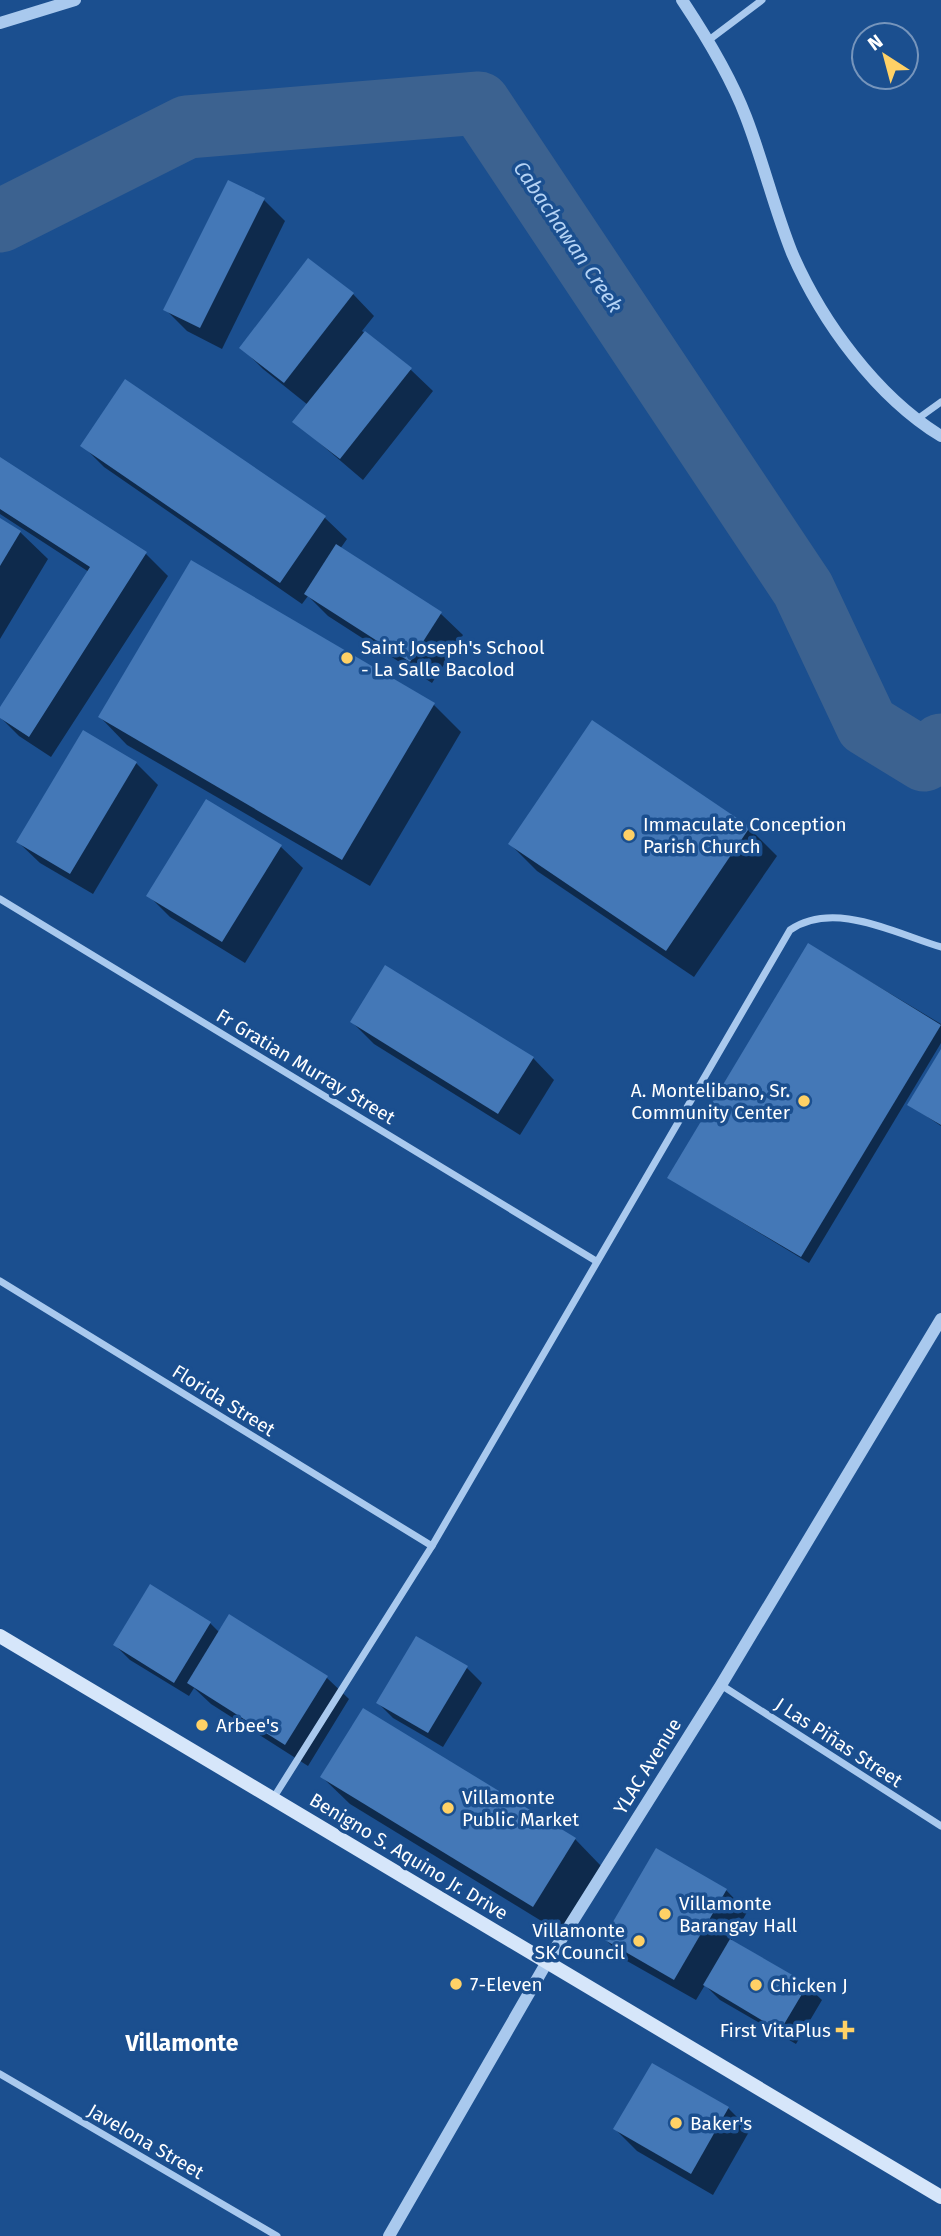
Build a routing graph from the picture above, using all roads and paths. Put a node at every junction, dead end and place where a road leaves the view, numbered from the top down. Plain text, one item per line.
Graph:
1 (75, 0) edge
2 (682, 0) edge
3 (762, 0) edge
4 (0, 23) edge
5 (709, 40) junction
6 (941, 402) edge
7 (916, 421) junction
8 (941, 436) edge
9 (0, 899) edge
10 (941, 947) edge
11 (596, 1261) junction
12 (0, 1281) edge
13 (941, 1319) edge
14 (432, 1546) junction
15 (0, 1636) edge
16 (721, 1685) junction
17 (274, 1797) junction
18 (941, 1826) edge
19 (547, 1962) junction
20 (0, 2074) edge
21 (941, 2197) edge
22 (277, 2236) edge
23 (389, 2236) edge

1 - 4 street
2 - 5 street
3 - 5 street
5 - 7 street
6 - 7 street
7 - 8 street
9 - 11 street, Fr Gratian Murray Street
10 - 11 street
11 - 14 street
12 - 14 street, Florida Street
13 - 16 street, YLAC Avenue
14 - 17 street
15 - 17 main road, Benigno S. Aquino Jr. Drive
16 - 18 street, J Las Piñas Street
16 - 19 street, YLAC Avenue
17 - 19 main road, Benigno S. Aquino Jr. Drive
19 - 21 main road, Benigno S. Aquino Jr. Drive
19 - 23 street, YLAC Avenue
20 - 22 street, Javelona Street

